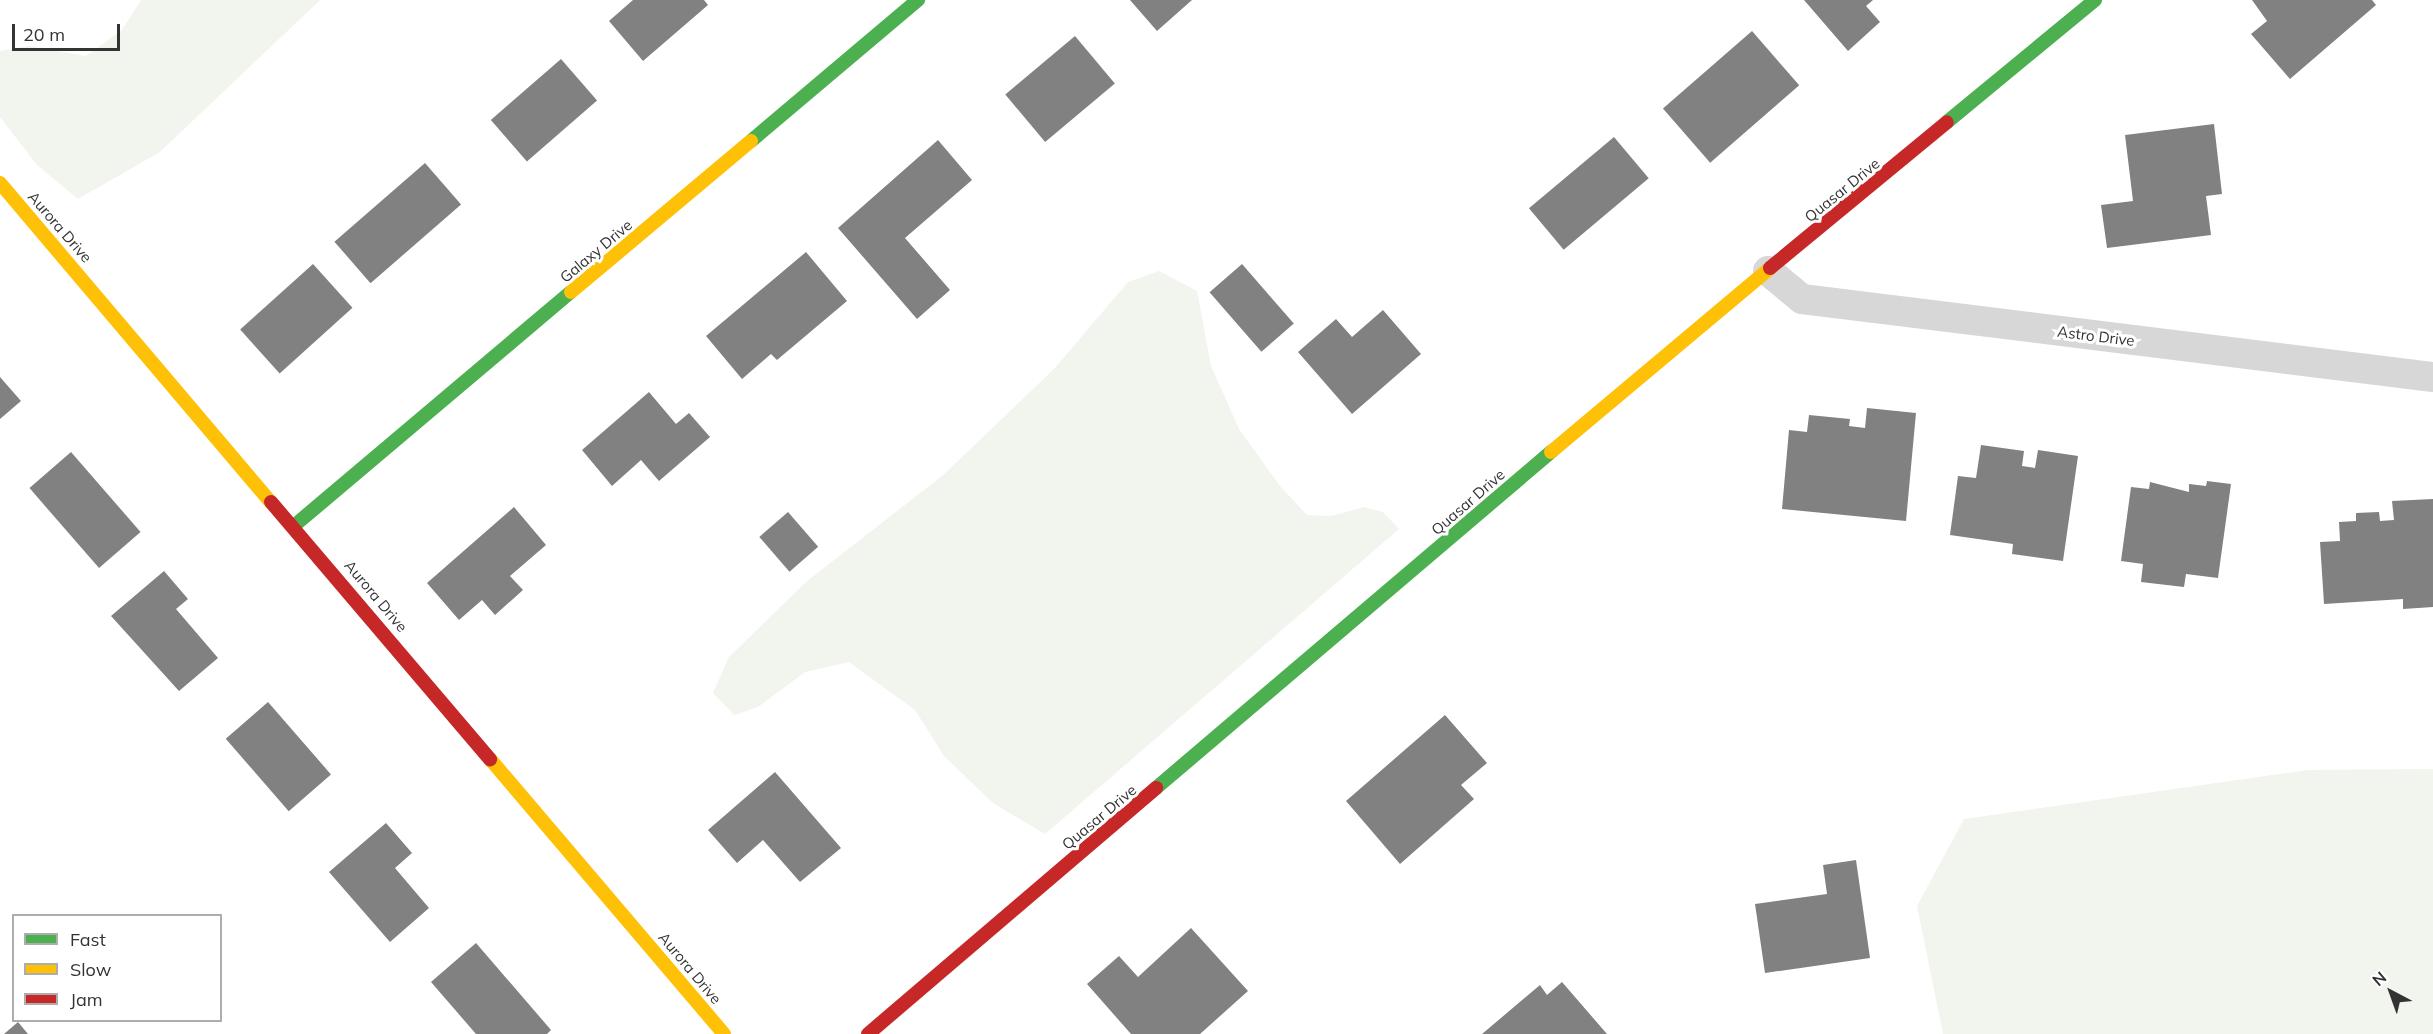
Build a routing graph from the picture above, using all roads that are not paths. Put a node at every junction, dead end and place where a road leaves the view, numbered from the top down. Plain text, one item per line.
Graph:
1 (918, 0) edge
2 (2095, 0) edge
3 (0, 183) edge
4 (1768, 271) junction
5 (2433, 377) edge
6 (295, 525) junction
7 (724, 1034) edge
8 (868, 1034) edge

1 - 6 street, Galaxy Drive
2 - 4 street, Quasar Drive
3 - 6 street, Aurora Drive
4 - 5 street, Astro Drive
4 - 8 street, Quasar Drive
6 - 7 street, Aurora Drive

